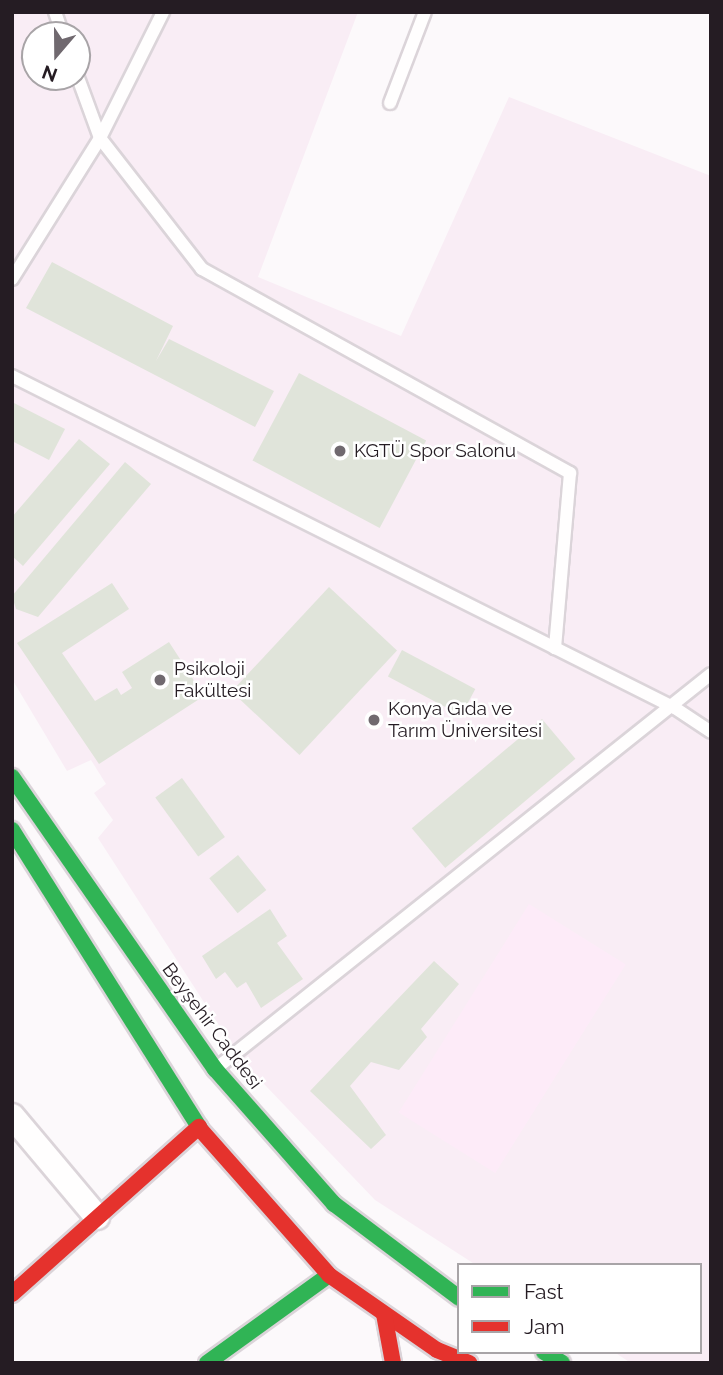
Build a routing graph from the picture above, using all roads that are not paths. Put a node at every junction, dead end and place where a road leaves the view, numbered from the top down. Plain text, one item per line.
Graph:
1 (163, 12) edge
2 (425, 12) edge
3 (83, 91) edge
4 (390, 103) dead end
5 (100, 138) junction
6 (12, 279) edge
7 (12, 376) edge
8 (555, 648) junction
9 (711, 674) edge
10 (675, 709) junction
11 (711, 732) edge
12 (12, 777) edge
13 (12, 830) edge
14 (215, 1069) junction
15 (12, 1116) edge
16 (199, 1127) junction
17 (97, 1217) junction
18 (328, 1275) junction
19 (390, 1293) dead end
20 (12, 1294) edge
21 (457, 1297) edge
22 (384, 1314) junction
23 (439, 1350) edge
24 (207, 1363) edge
25 (393, 1363) edge
26 (471, 1363) edge

1 - 5 lane
2 - 4 lane
3 - 5 lane
5 - 6 lane
5 - 8 lane
7 - 8 lane
8 - 10 lane
9 - 10 lane
10 - 11 lane
10 - 14 lane
12 - 14 main road, Beyşehir Caddesi
13 - 16 main road
14 - 21 main road, Beyşehir Caddesi
15 - 17 street
16 - 17 main road
16 - 18 main road
17 - 20 main road
18 - 22 main road
18 - 24 main road
19 - 22 main road
22 - 23 main road
22 - 25 main road
23 - 26 main road

